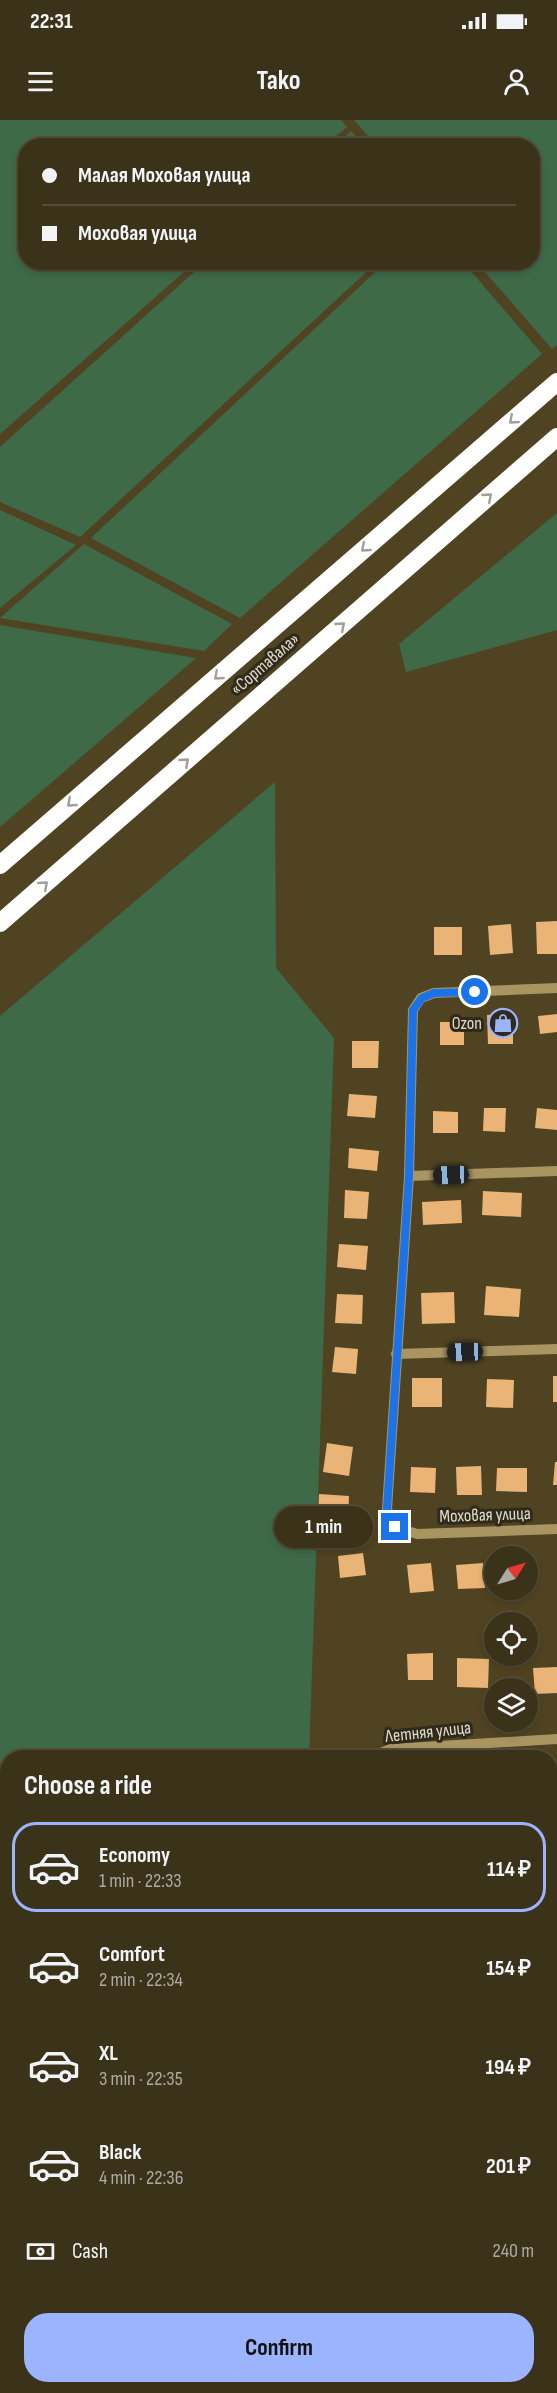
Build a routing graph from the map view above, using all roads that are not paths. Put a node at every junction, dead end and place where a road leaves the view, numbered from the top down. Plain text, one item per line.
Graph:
1 (557, 382) edge
2 (557, 437) edge
3 (0, 865) edge
4 (0, 923) edge
5 (557, 988) edge
6 (557, 1171) edge
7 (409, 1176) junction
8 (557, 1349) edge
9 (396, 1354) junction
10 (557, 1529) edge
11 (557, 1739) edge
12 (388, 1750) edge

1 -> 3 highway, «Сортавала»
4 -> 2 highway, «Сортавала»
5 - 7 street, Моховая улица
6 - 7 street
7 - 9 street, Моховая улица
8 - 9 street
9 - 10 street, Моховая улица
11 - 12 street, Летняя улица

